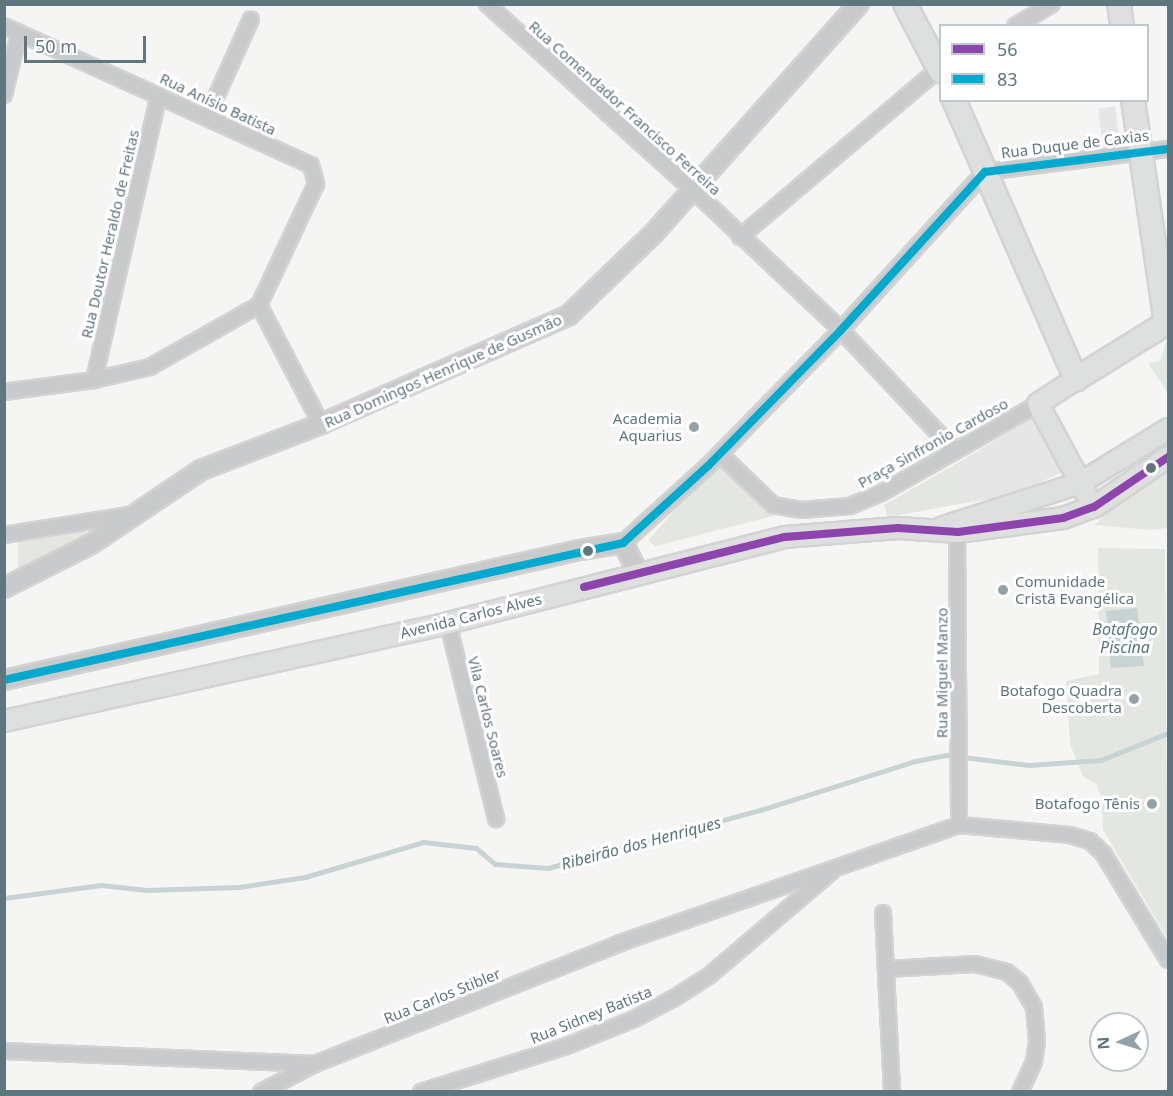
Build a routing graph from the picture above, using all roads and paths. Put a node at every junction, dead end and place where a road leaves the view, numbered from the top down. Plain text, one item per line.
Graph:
1 (487, 4) edge
2 (859, 4) edge
3 (905, 4) edge
4 (1052, 4) edge
5 (1119, 4) edge
6 (251, 19) dead end
7 (1018, 24) edge
8 (1122, 24) edge
9 (4, 26) edge
10 (19, 33) junction
11 (939, 67) edge
12 (939, 70) edge
13 (4, 95) edge
14 (159, 95) junction
15 (955, 102) edge
16 (1133, 102) edge
17 (207, 117) junction
18 (1168, 149) edge
19 (1141, 152) junction
20 (985, 172) junction
21 (692, 189) junction
22 (741, 237) junction
23 (259, 305) junction
24 (1167, 323) edge
25 (841, 330) junction
26 (1077, 379) junction
27 (94, 380) junction
28 (4, 392) edge
29 (1038, 404) junction
30 (321, 424) junction
31 (1168, 429) edge
32 (955, 451) junction
33 (720, 454) junction
34 (1168, 457) edge
35 (1080, 483) junction
36 (1094, 507) junction
37 (129, 516) junction
38 (952, 526) junction
39 (4, 535) edge
40 (623, 543) junction
41 (638, 573) junction
42 (4, 588) edge
43 (448, 623) junction
44 (4, 680) edge
45 (4, 721) edge
46 (496, 819) dead end
47 (959, 825) junction
48 (838, 865) junction
49 (883, 913) dead end
50 (1168, 960) edge
51 (887, 969) junction
52 (4, 1051) edge
53 (315, 1064) junction
54 (261, 1092) edge
55 (421, 1092) edge
56 (892, 1092) edge
57 (1020, 1092) edge

1 - 21 street, Rua Comendador Francisco Ferreira
2 - 21 street, Rua Domingos Henrique de Gusmão
3 - 11 main road
4 - 7 street
5 - 8 main road
6 - 17 street
9 - 10 street, Rua Anísio Batista
10 - 13 street
10 - 14 street, Rua Anísio Batista
12 - 22 street
14 - 17 street, Rua Anísio Batista
14 - 27 street, Rua Doutor Heraldo de Freitas
15 - 20 main road
16 - 19 main road
17 - 23 street, Rua Anísio Batista
18 - 19 street, Rua Duque de Caxias
19 - 20 street, Rua Duque de Caxias
19 - 24 main road
20 - 25 street
20 - 26 main road
21 - 22 street, Rua Comendador Francisco Ferreira
21 - 30 street, Rua Domingos Henrique de Gusmão
22 - 25 street, Rua Comendador Francisco Ferreira
23 - 27 street
23 - 30 street
24 - 26 main road
25 - 32 street, Rua Comendador Francisco Ferreira
25 - 33 street
26 - 29 main road
27 - 28 street
29 - 32 street, Praça Sinfronio Cardoso
29 - 35 main road
30 - 37 street, Rua Domingos Henrique de Gusmão
31 - 35 main road
32 - 33 street, Praça Sinfronio Cardoso
33 - 40 street
34 - 36 main road
35 - 36 main road
35 - 38 main road
36 - 38 main road
37 - 39 street
37 - 42 street, Rua Domingos Henrique de Gusmão
38 - 41 main road, Avenida Carlos Alves
38 - 47 street, Rua Miguel Manzo
40 - 41 street
40 - 44 street
41 - 43 main road, Avenida Carlos Alves
43 - 45 main road, Avenida Carlos Alves
43 - 46 street, Vila Carlos Soares
47 - 48 street, Rua Carlos Stibler
47 - 50 street
48 - 53 street, Rua Carlos Stibler
48 - 55 street, Rua Sidney Batista
49 - 51 street
51 - 56 street
51 - 57 street
52 - 53 street, Rua Carlos Stibler
53 - 54 street

